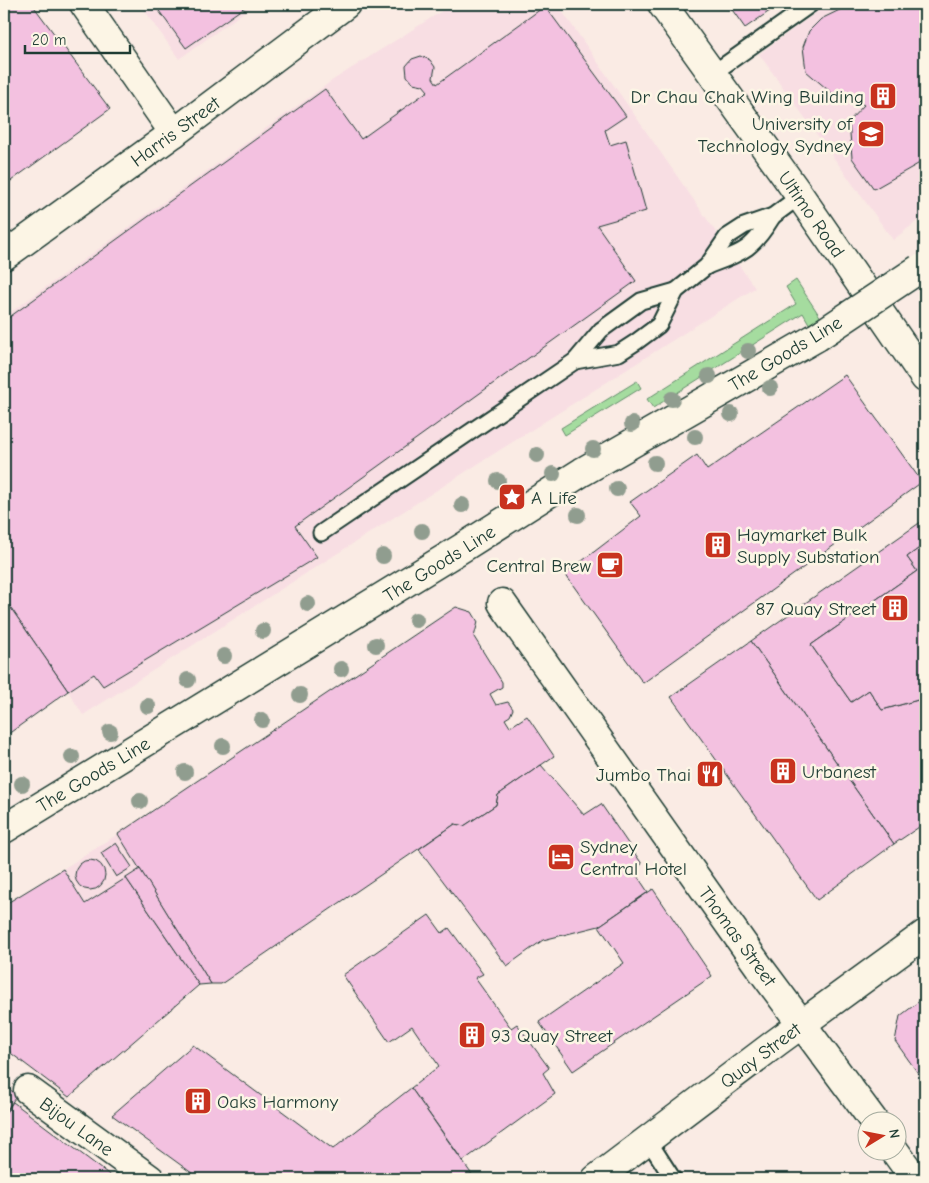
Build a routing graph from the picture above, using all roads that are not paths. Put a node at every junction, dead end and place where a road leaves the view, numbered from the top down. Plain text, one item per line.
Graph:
1 (84, 4) edge
2 (346, 4) edge
3 (662, 4) edge
4 (811, 4) edge
5 (712, 74) junction
6 (174, 133) junction
7 (800, 196) junction
8 (4, 256) edge
9 (922, 268) edge
10 (676, 291) junction
11 (576, 361) junction
12 (924, 373) edge
13 (321, 532) dead end
14 (502, 603) dead end
15 (4, 829) edge
16 (925, 934) edge
17 (801, 1024) junction
18 (28, 1090) dead end
19 (865, 1110) edge
20 (648, 1140) junction
21 (901, 1160) edge
22 (150, 1179) edge
23 (596, 1179) edge
24 (673, 1179) edge
25 (915, 1179) edge

1 - 6 street
2 - 6 street, Harris Street
3 - 5 street, Ultimo Road
4 - 5 lane
5 - 7 street, Ultimo Road
6 - 8 street, Harris Street
7 - 10 lane
7 - 12 street, Ultimo Road
9 - 15 street, The Goods Line, bridge
10 - 11 lane
10 - 11 lane
11 - 13 lane
14 - 17 street, Thomas Street
16 - 17 street, Quay Street
17 - 19 street, Thomas Street
17 - 20 street, Quay Street
18 - 22 street, Bijou Lane
20 - 23 street, Quay Street
20 - 24 lane
21 - 25 street

